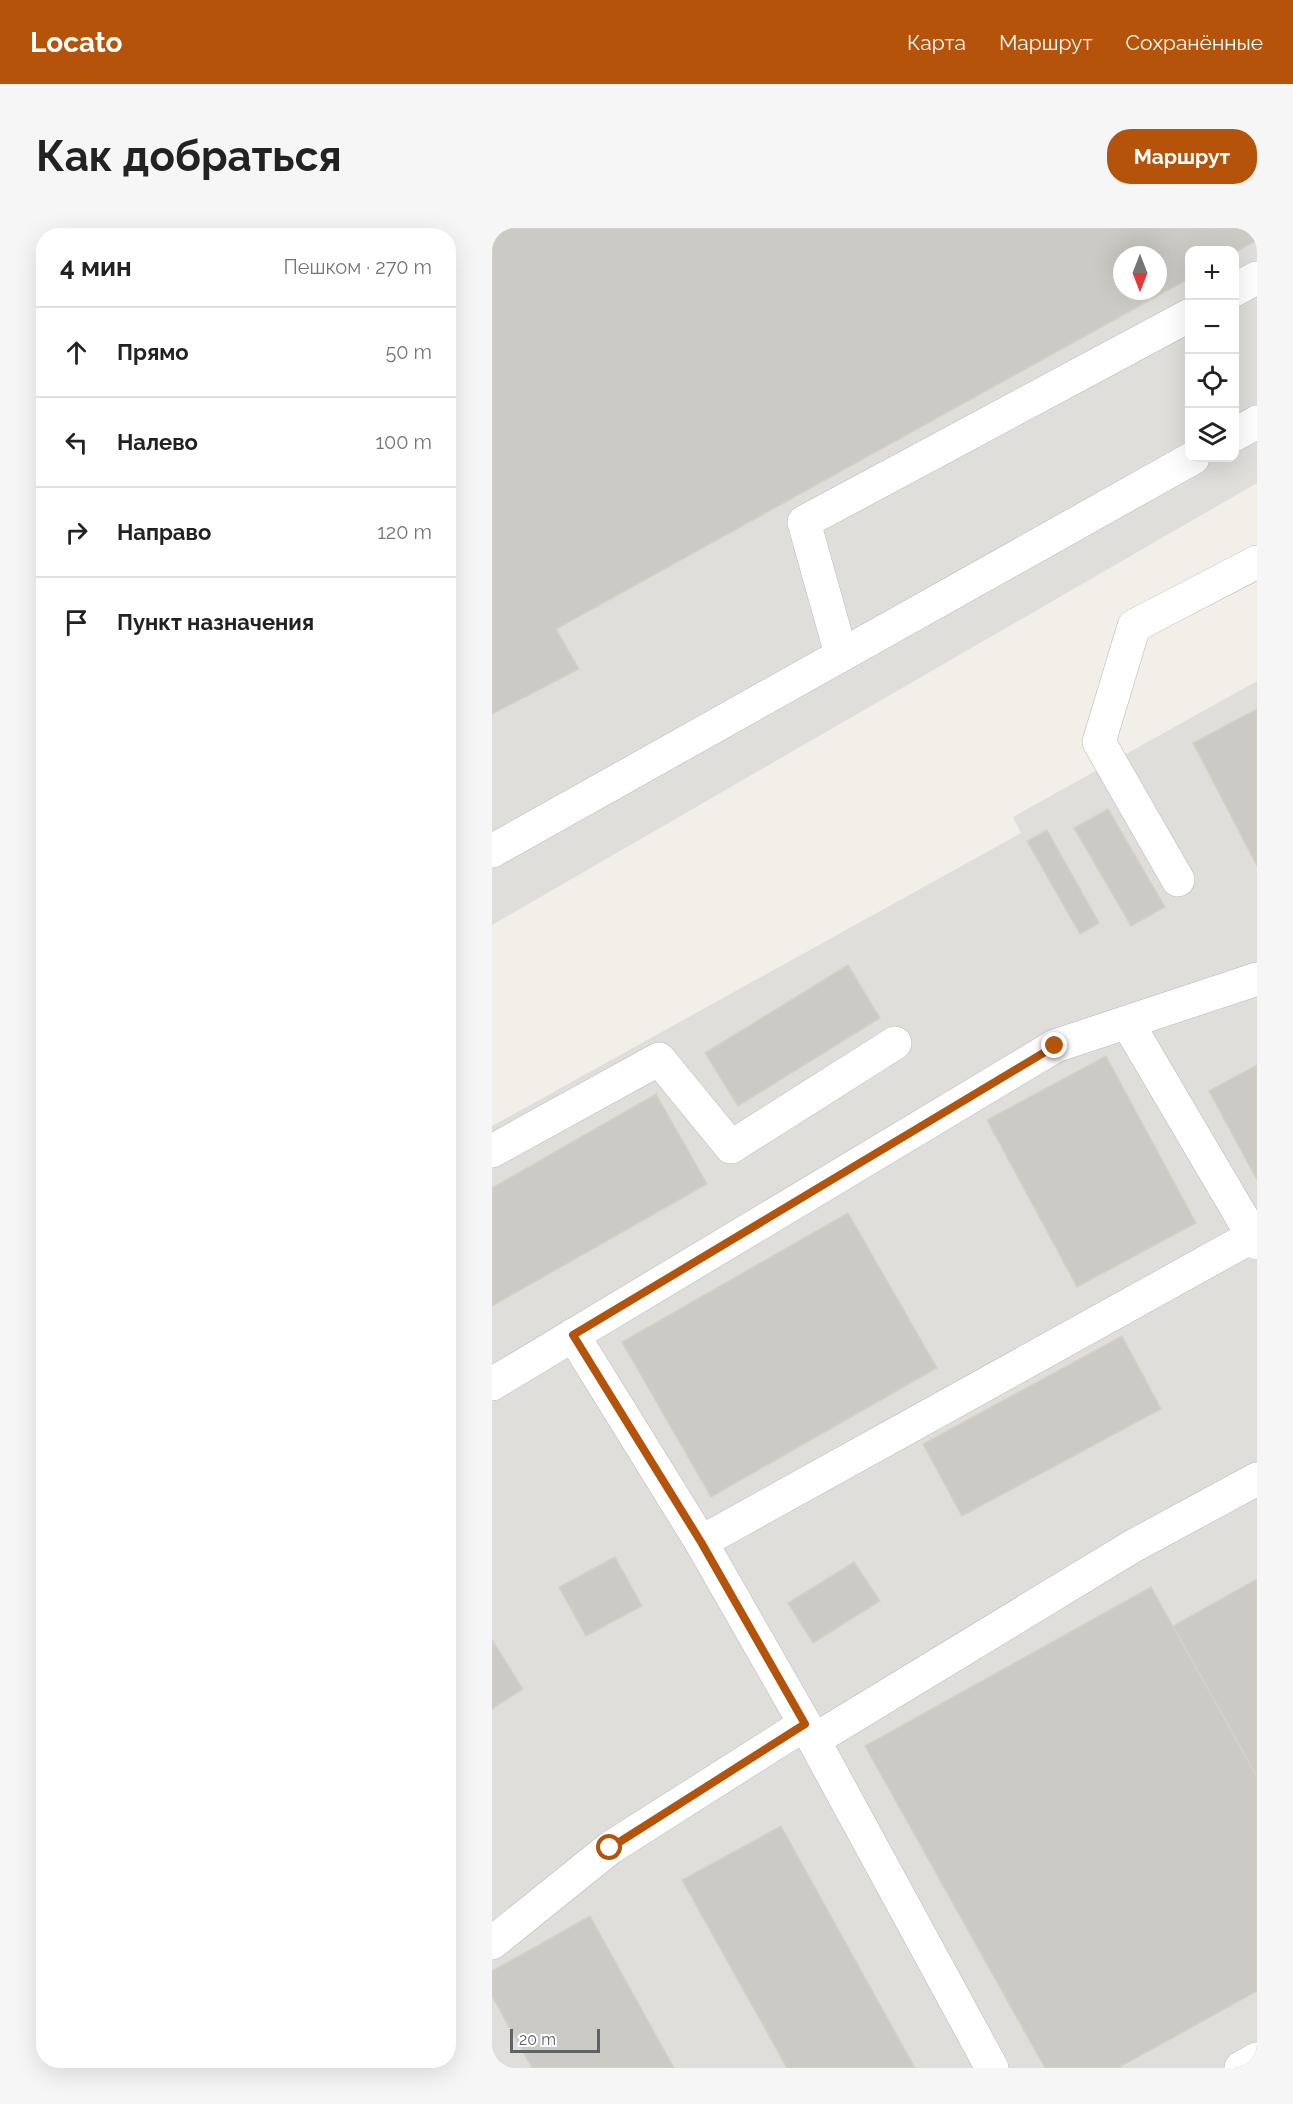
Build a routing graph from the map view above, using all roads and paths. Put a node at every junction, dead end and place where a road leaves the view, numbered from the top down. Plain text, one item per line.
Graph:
1 (1257, 278) edge
2 (1239, 287) edge
3 (1185, 318) edge
4 (1257, 422) edge
5 (1239, 432) edge
6 (1186, 462) edge
7 (1257, 562) edge
8 (841, 654) junction
9 (492, 851) edge
10 (1178, 880) dead end
11 (1257, 979) edge
12 (1127, 1022) junction
13 (895, 1043) dead end
14 (492, 1151) edge
15 (1255, 1240) edge
16 (573, 1335) junction
17 (492, 1384) edge
18 (1257, 1479) edge
19 (701, 1542) junction
20 (810, 1732) junction
21 (492, 1943) edge
22 (1257, 2059) edge
23 (992, 2068) edge
24 (1241, 2068) edge

1 - 2 lane
3 - 8 lane
4 - 5 lane
6 - 8 lane
7 - 10 lane
8 - 9 lane
11 - 12 lane
12 - 15 lane
12 - 16 lane
13 - 14 lane
15 - 19 lane
16 - 17 lane
16 - 19 lane
18 - 20 lane
19 - 20 lane
20 - 21 lane
20 - 23 lane
22 - 24 lane

